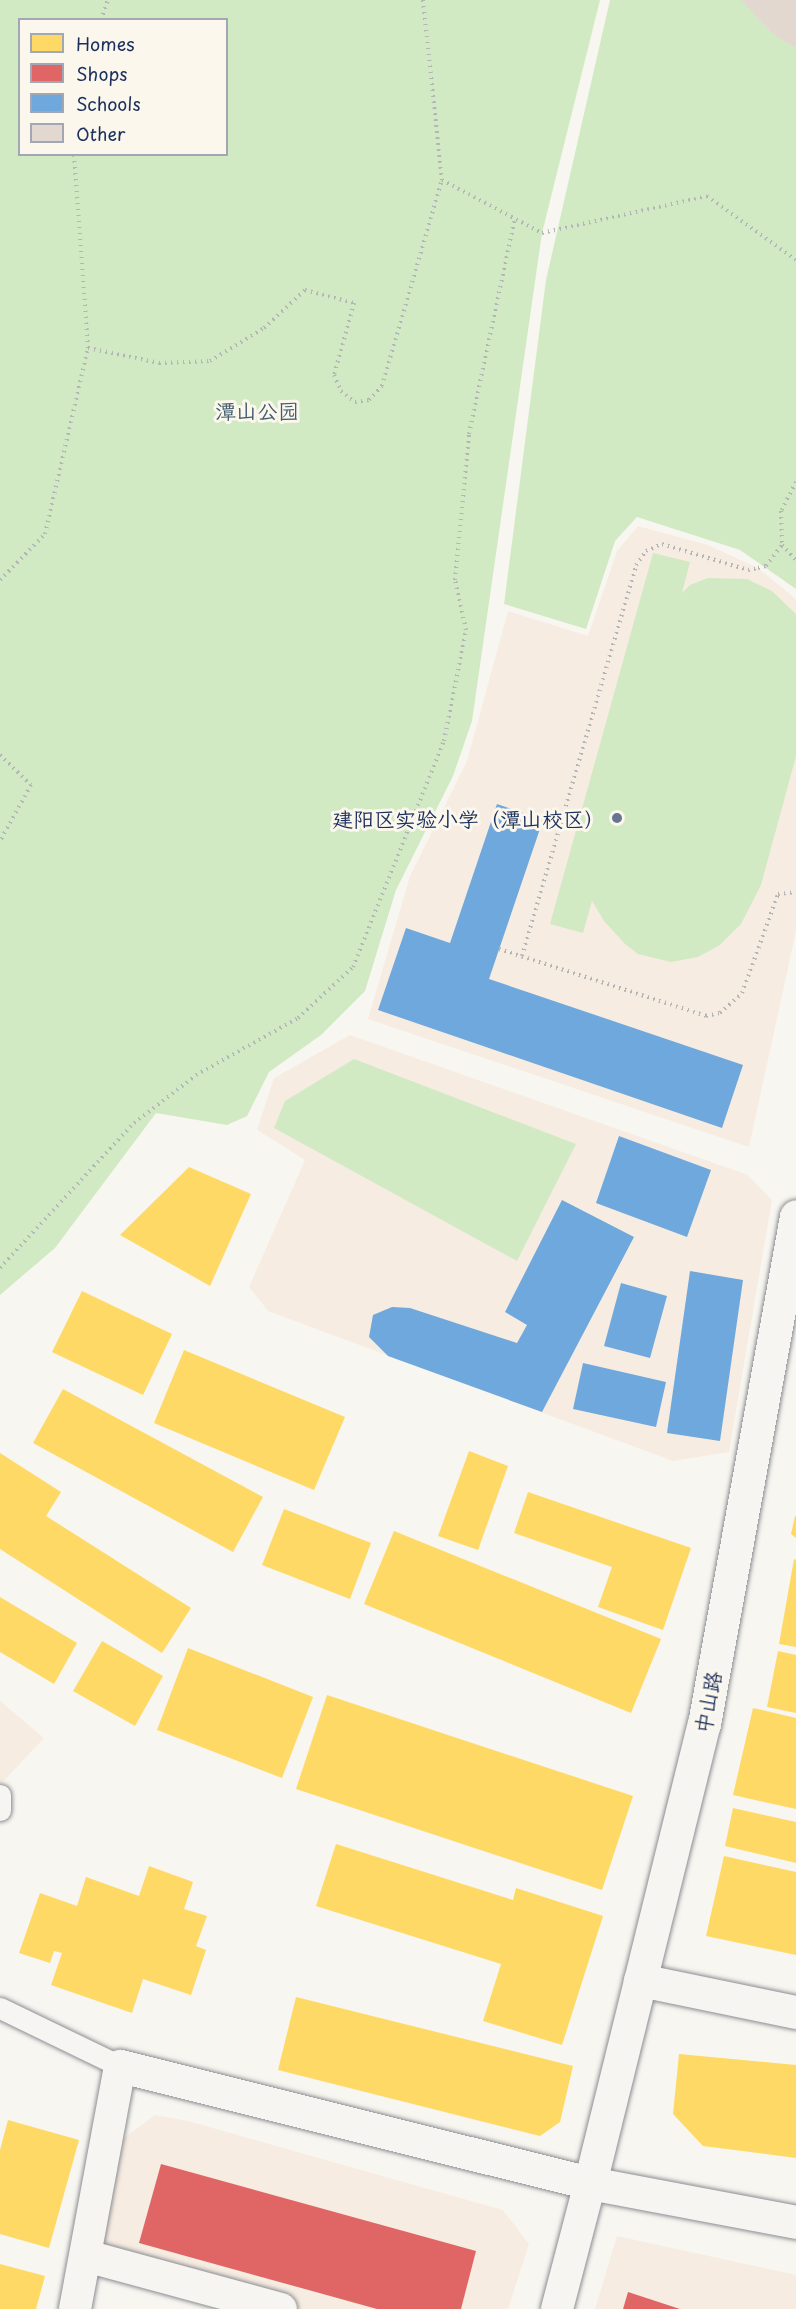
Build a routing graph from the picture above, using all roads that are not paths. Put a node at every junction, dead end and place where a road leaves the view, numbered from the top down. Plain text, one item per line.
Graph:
1 (796, 1216) edge
2 (0, 1794) edge
3 (0, 1810) edge
4 (640, 1980) junction
5 (0, 2008) edge
6 (796, 2012) edge
7 (120, 2066) junction
8 (590, 2183) junction
9 (796, 2222) edge
10 (86, 2256) junction
11 (75, 2309) edge
12 (281, 2309) edge
13 (557, 2309) edge

1 - 4 street, 中山路
2 - 3 lane
4 - 6 street
4 - 8 street, 中山路
5 - 7 lane
7 - 8 street
7 - 10 street
8 - 9 street
8 - 13 street
10 - 11 street
10 - 12 street

